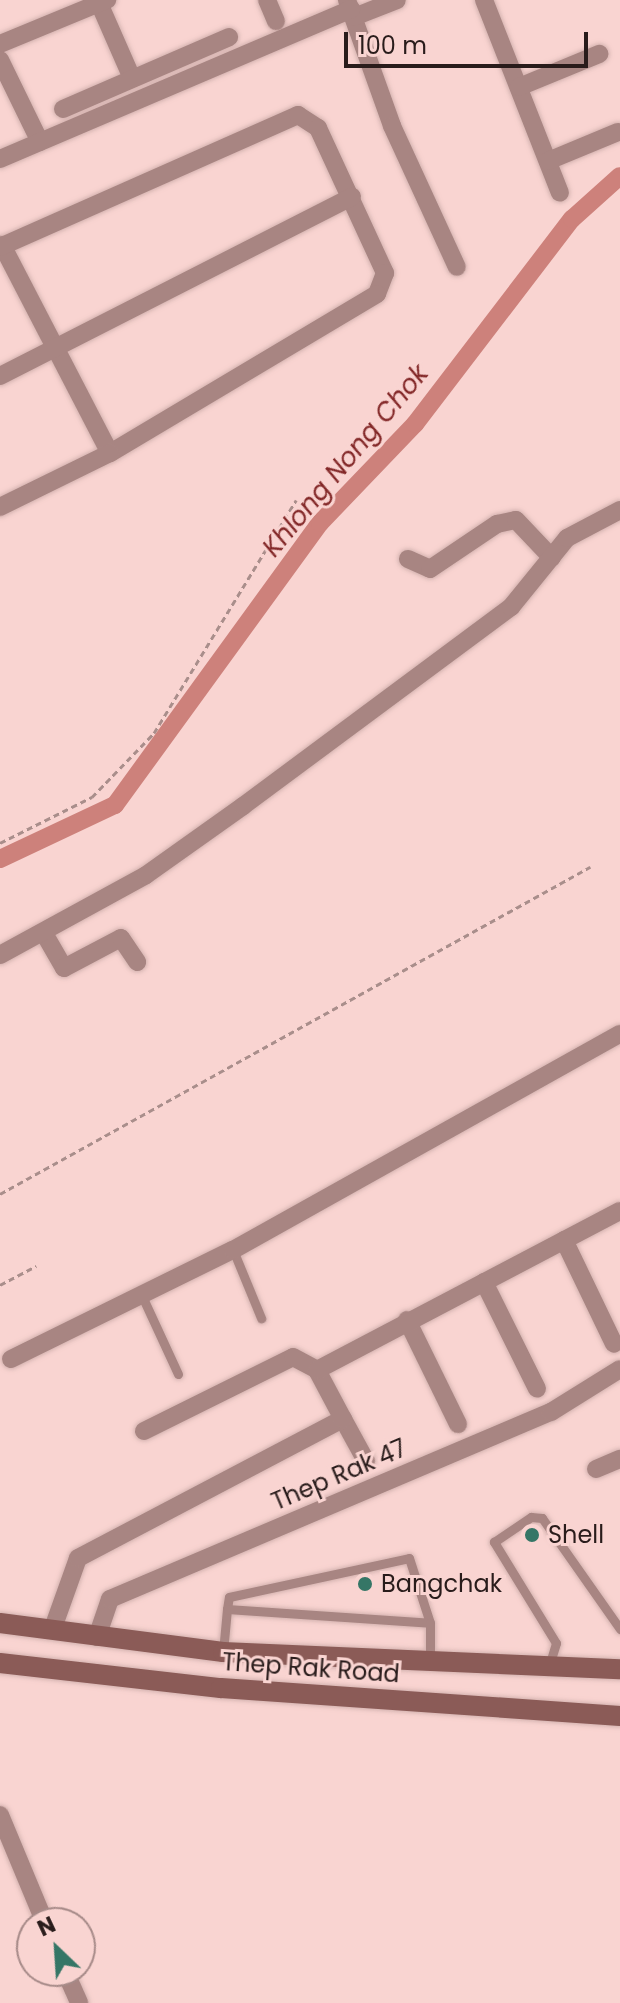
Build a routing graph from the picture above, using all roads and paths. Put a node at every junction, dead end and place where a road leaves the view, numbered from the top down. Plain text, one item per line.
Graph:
1 (267, 0) edge
2 (397, 0) edge
3 (485, 0) edge
4 (103, 2) edge
5 (351, 9) edge
6 (276, 21) dead end
7 (229, 37) dead end
8 (0, 44) edge
9 (599, 54) dead end
10 (0, 60) edge
11 (132, 78) junction
12 (519, 87) junction
13 (63, 109) dead end
14 (618, 132) edge
15 (40, 142) junction
16 (2, 153) edge
17 (548, 161) junction
18 (560, 193) dead end
19 (352, 197) junction
20 (1, 246) edge
21 (457, 267) dead end
22 (54, 349) junction
23 (0, 376) edge
24 (110, 453) junction
25 (296, 500) dead end
26 (0, 507) edge
27 (620, 510) edge
28 (552, 558) junction
29 (408, 559) dead end
30 (0, 843) edge
31 (590, 867) dead end
32 (45, 935) junction
33 (0, 955) edge
34 (137, 962) dead end
35 (620, 1034) edge
36 (0, 1194) edge
37 (620, 1211) edge
38 (564, 1240) junction
39 (233, 1250) junction
40 (36, 1266) dead end
41 (484, 1282) junction
42 (0, 1285) edge
43 (142, 1296) junction
44 (261, 1318) dead end
45 (407, 1320) junction
46 (614, 1344) dead end
47 (11, 1359) dead end
48 (317, 1370) junction
49 (619, 1370) edge
50 (178, 1374) dead end
51 (537, 1389) dead end
52 (343, 1419) junction
53 (458, 1424) dead end
54 (144, 1431) dead end
55 (620, 1459) edge
56 (366, 1461) dead end
57 (596, 1469) dead end
58 (227, 1609) junction
59 (0, 1623) edge
60 (430, 1623) junction
61 (53, 1628) junction
62 (620, 1629) edge
63 (97, 1637) junction
64 (223, 1652) junction
65 (430, 1661) junction
66 (0, 1663) edge
67 (549, 1666) junction
68 (620, 1669) edge
69 (620, 1716) edge
70 (0, 1815) edge
71 (38, 1907) edge

1 - 6 street
2 - 5 street
3 - 12 street
4 - 8 street
4 - 11 street
5 - 15 street
5 - 21 street
7 - 11 street
9 - 12 street
10 - 15 street
11 - 13 street
12 - 17 street
14 - 17 street
15 - 16 street
17 - 18 street
19 - 20 street
19 - 22 street
19 - 24 street
20 - 22 street
22 - 23 street
22 - 24 street
24 - 26 street
25 - 30 path
27 - 28 street
28 - 29 street
28 - 32 street
31 - 36 path
32 - 33 street
32 - 34 street
35 - 39 street
37 - 38 street
38 - 41 street
38 - 46 street
39 - 43 street
39 - 44 lane
40 - 42 path
41 - 45 street
41 - 51 street
43 - 47 street
43 - 50 lane
45 - 48 street
45 - 53 street
48 - 52 street
48 - 54 street
49 - 63 street, Thep Rak 47
52 - 56 street
52 - 61 street
55 - 57 street
58 - 60 lane
58 - 60 lane
58 - 64 lane
59 - 61 main road, Thep Rak Road
60 - 65 lane
61 - 63 main road, Thep Rak Road
62 - 67 lane
63 - 64 main road, Thep Rak Road
64 - 65 main road, Thep Rak Road
65 - 67 main road, Thep Rak Road
66 - 69 main road, Thep Rak Road
67 - 68 main road, Thep Rak Road
70 - 71 street

